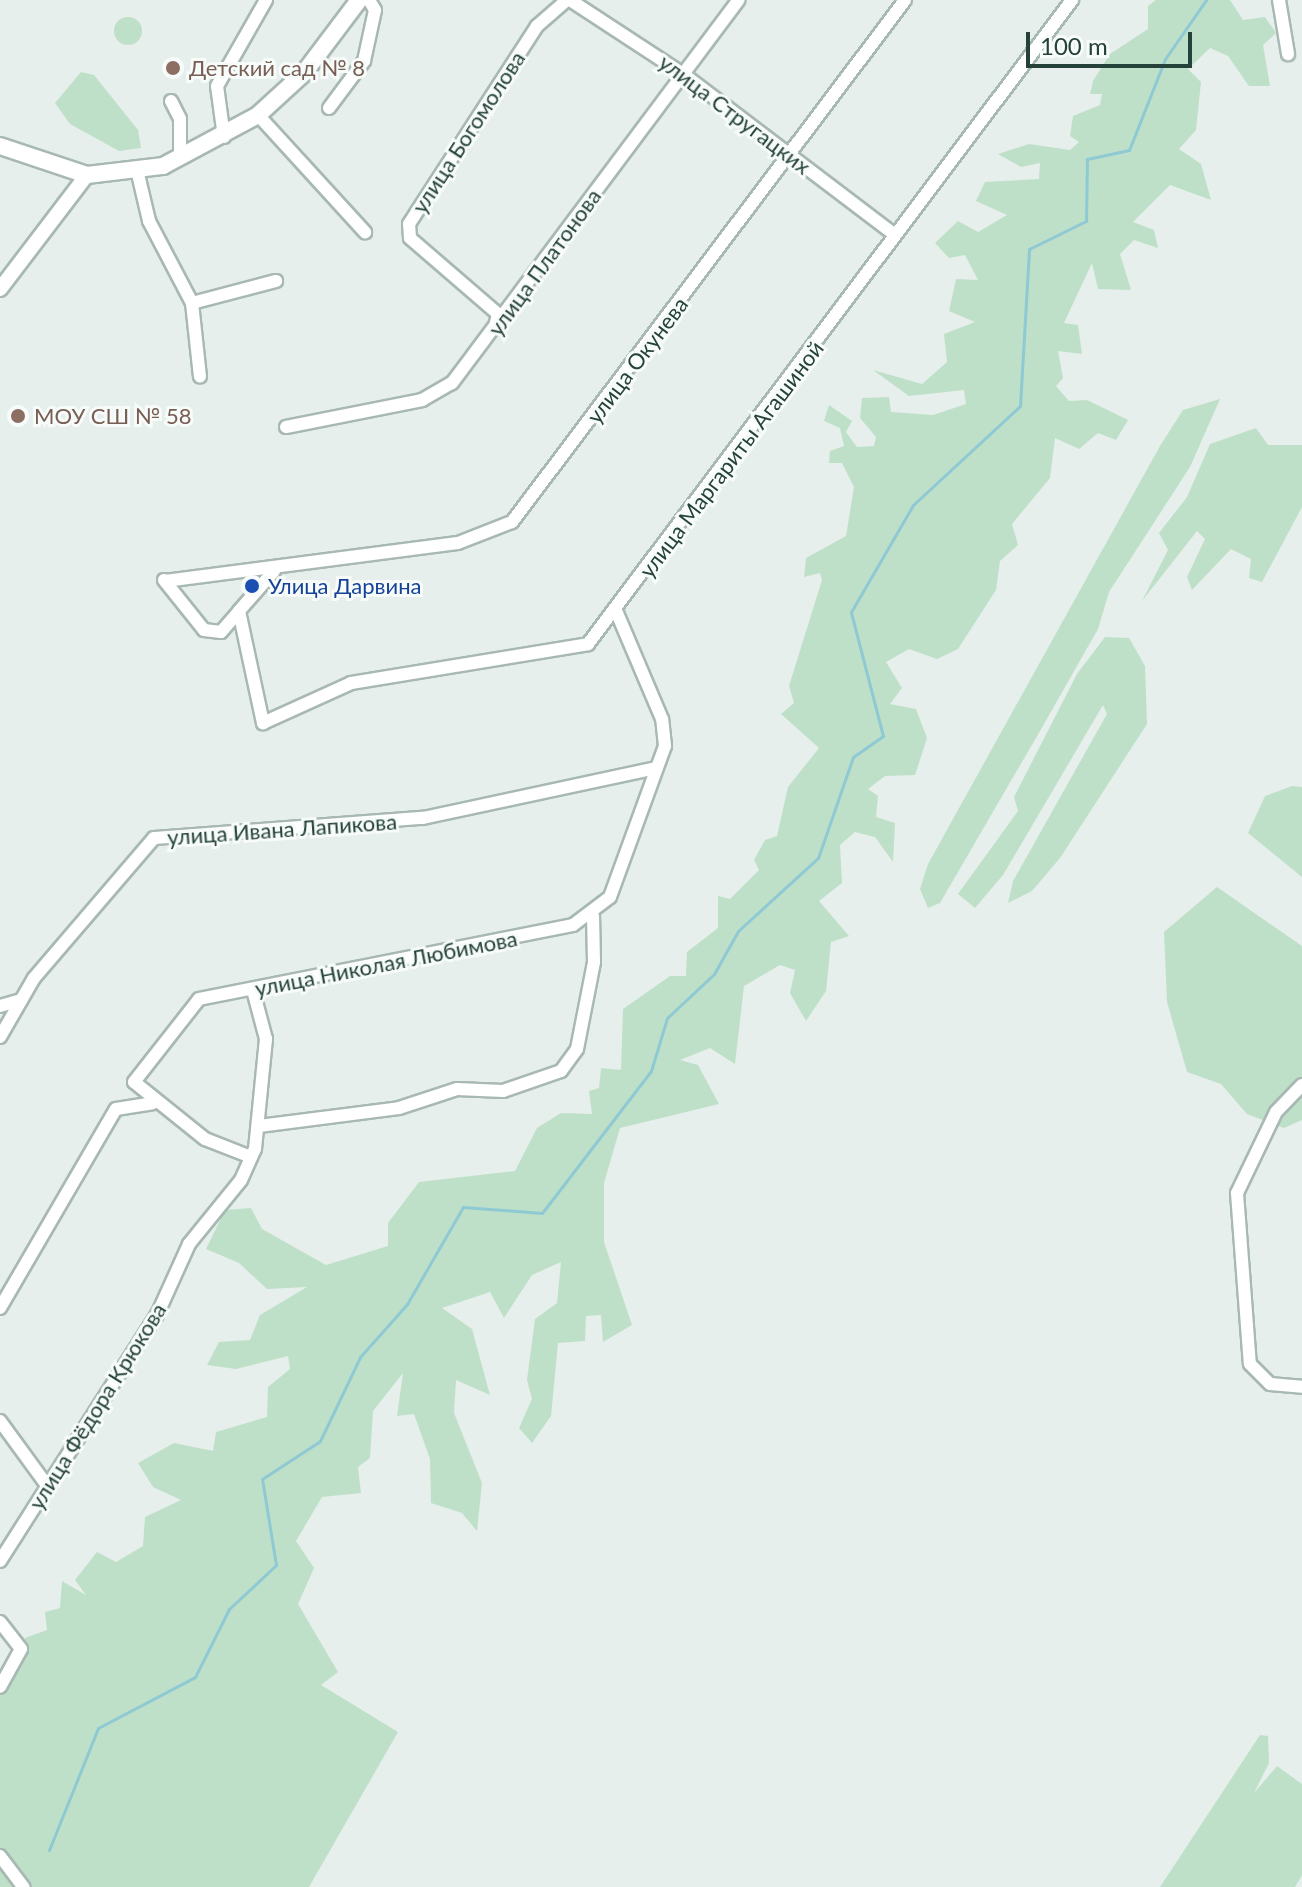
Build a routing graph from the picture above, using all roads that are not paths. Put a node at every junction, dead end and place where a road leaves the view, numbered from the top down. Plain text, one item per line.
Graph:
1 (266, 0) edge
2 (359, 0) edge
3 (369, 0) edge
4 (568, 0) edge
5 (738, 0) edge
6 (905, 0) edge
7 (1072, 0) edge
8 (1279, 0) edge
9 (1288, 54) dead end
10 (683, 74) junction
11 (171, 101) dead end
12 (329, 108) dead end
13 (258, 115) junction
14 (224, 137) junction
15 (0, 146) edge
16 (789, 155) junction
17 (180, 158) junction
18 (138, 174) junction
19 (87, 175) junction
20 (365, 232) dead end
21 (895, 235) junction
22 (276, 281) dead end
23 (0, 289) edge
24 (524, 289) junction
25 (192, 303) junction
26 (494, 310) junction
27 (492, 334) junction
28 (200, 377) dead end
29 (286, 427) dead end
30 (274, 571) junction
31 (239, 611) junction
32 (617, 613) junction
33 (656, 768) junction
34 (593, 916) junction
35 (253, 990) junction
36 (21, 1000) junction
37 (0, 1008) edge
38 (2, 1034) edge
39 (1302, 1085) edge
40 (154, 1104) junction
41 (259, 1126) junction
42 (251, 1157) junction
43 (0, 1308) edge
44 (1302, 1387) edge
45 (0, 1421) edge
46 (46, 1484) junction
47 (0, 1561) edge
48 (0, 1622) edge
49 (0, 1687) edge
50 (0, 1856) edge
51 (23, 1887) edge

1 - 14 street
2 - 13 main road
3 - 12 street
4 - 10 street, улица Стругацких
4 - 26 street, улица Богомолова
5 - 10 street, улица Платонова
6 - 16 street, улица Окунева
7 - 21 street, улица Маргариты Агашиной
8 - 9 street
10 - 16 street, улица Стругацких
10 - 24 street, улица Платонова
11 - 17 street
13 - 14 main road
13 - 20 street
14 - 17 main road
15 - 19 main road
16 - 21 street, улица Стругацких
16 - 30 street, улица Окунева
17 - 18 main road
18 - 19 main road
18 - 25 street
19 - 23 street
21 - 32 street, улица Маргариты Агашиной
22 - 25 street
24 - 26 street
24 - 27 street, улица Платонова
25 - 28 street
26 - 27 street
27 - 29 street, улица Платонова
30 - 31 street
30 - 31 street, улица Окунева
31 - 32 street, улица Маргариты Агашиной
32 - 33 street
33 - 34 street
33 - 36 street, улица Ивана Лапикова
34 - 35 street, улица Николая Любимова
34 - 41 street
35 - 40 street, улица Николая Любимова
35 - 41 street, улица Фёдора Крюкова
36 - 37 street
36 - 38 street, улица Ивана Лапикова
37 - 38 street
39 - 44 street
40 - 42 street
40 - 43 street
41 - 42 street, улица Фёдора Крюкова
42 - 46 street, улица Фёдора Крюкова
45 - 46 street
46 - 47 street, улица Фёдора Крюкова
48 - 49 street
50 - 51 street

